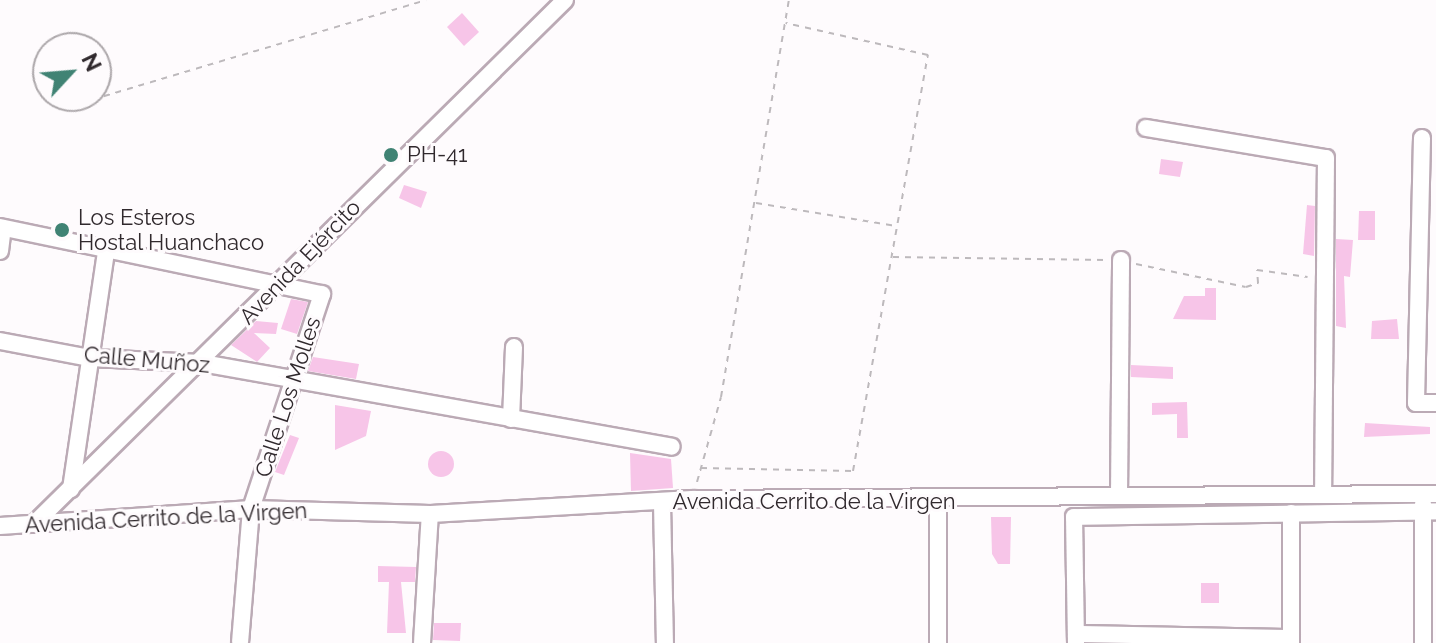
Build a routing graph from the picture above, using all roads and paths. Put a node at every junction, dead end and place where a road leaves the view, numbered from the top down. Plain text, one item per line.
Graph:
1 (426, 0) edge
2 (565, 0) edge
3 (789, 0) edge
4 (786, 23) junction
5 (112, 94) edge
6 (1146, 128) dead end
7 (1436, 165) edge
8 (755, 203) junction
9 (897, 226) junction
10 (1, 227) edge
11 (0, 251) edge
12 (106, 251) junction
13 (1121, 260) dead end
14 (281, 281) junction
15 (0, 341) edge
16 (514, 347) dead end
17 (90, 358) junction
18 (202, 363) junction
19 (295, 378) junction
20 (1436, 403) edge
21 (511, 419) junction
22 (672, 447) dead end
23 (701, 468) junction
24 (71, 489) junction
25 (1323, 493) junction
26 (1119, 495) junction
27 (693, 499) junction
28 (938, 502) junction
29 (662, 503) junction
30 (1430, 503) edge
31 (251, 509) junction
32 (1291, 513) junction
33 (430, 514) junction
34 (34, 524) junction
35 (0, 526) edge
36 (1076, 638) edge
37 (1291, 640) edge
38 (240, 642) edge
39 (422, 643) edge
40 (665, 643) edge
41 (938, 643) edge
42 (1423, 643) edge

1 - 5 path
2 - 14 street, Avenida Ejército
3 - 4 path
4 - 8 path
4 - 9 path
6 - 25 street
7 - 20 street
8 - 9 path
8 - 23 path
9 - 23 path
10 - 11 street
10 - 12 street
12 - 14 street
12 - 17 street
13 - 26 street
14 - 18 street, Avenida Ejército
14 - 19 street, Calle Los Molles
15 - 17 street, Calle Muñoz
16 - 21 street
17 - 18 street, Calle Muñoz
17 - 24 street
18 - 19 street, Calle Muñoz
18 - 24 street, Avenida Ejército
19 - 21 street, Calle Muñoz
19 - 31 street, Calle Los Molles
21 - 22 street, Calle Muñoz
23 - 27 path
24 - 34 street, Avenida Ejército
25 - 26 street, Avenida Cerrito de la Virgen
25 - 30 street, Avenida Cerrito de la Virgen
26 - 28 street, Avenida Cerrito de la Virgen
27 - 28 street, Avenida Cerrito de la Virgen
27 - 29 street, Avenida Cerrito de la Virgen
28 - 41 street
29 - 33 street, Avenida Cerrito de la Virgen
29 - 40 street
30 - 32 street
30 - 42 street
31 - 33 street, Avenida Cerrito de la Virgen
31 - 34 street, Avenida Cerrito de la Virgen
31 - 38 street, Calle Los Molles
32 - 36 street
32 - 37 street
33 - 39 street
34 - 35 street, Avenida Cerrito de la Virgen
36 - 37 street

